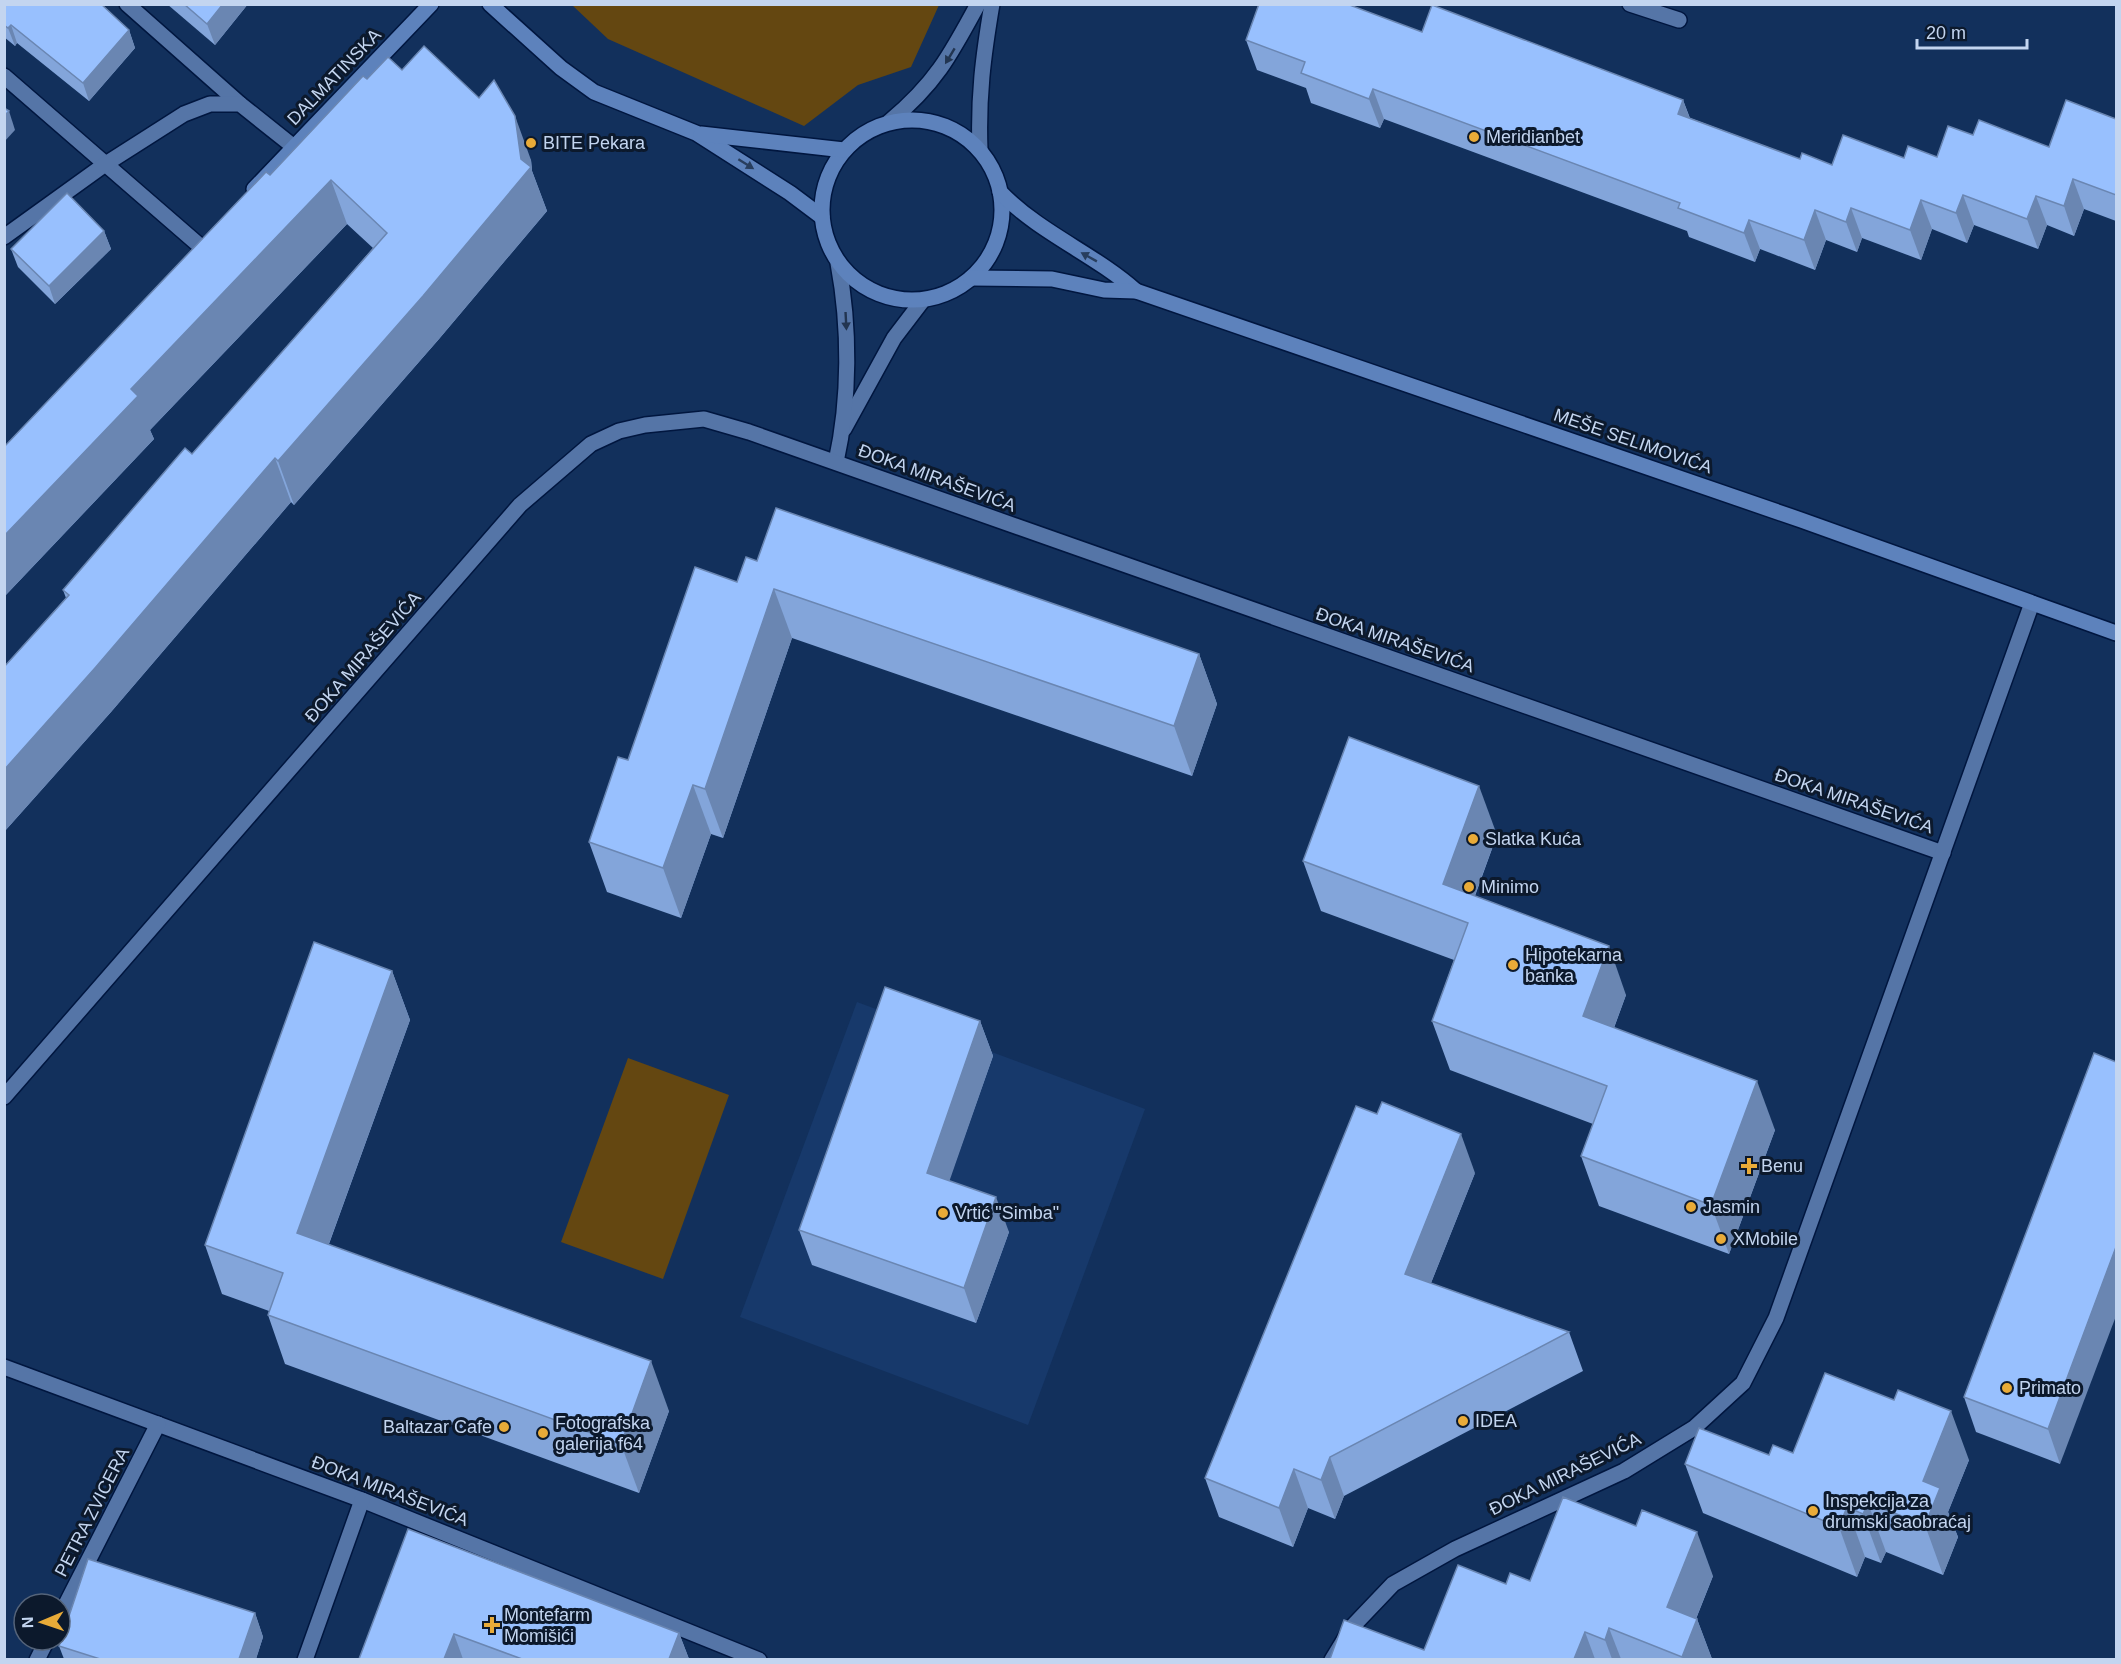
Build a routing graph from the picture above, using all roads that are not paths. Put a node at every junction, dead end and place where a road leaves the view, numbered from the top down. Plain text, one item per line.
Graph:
1 (127, 4) edge
2 (431, 4) edge
3 (490, 4) edge
4 (978, 4) edge
5 (992, 4) edge
6 (1630, 4) edge
7 (1679, 20) dead end
8 (4, 76) edge
9 (240, 104) junction
10 (889, 122) junction
11 (696, 133) junction
12 (294, 147) junction
13 (844, 150) junction
14 (980, 150) junction
15 (104, 165) junction
16 (1000, 192) junction
17 (245, 199) edge
18 (822, 217) junction
19 (4, 237) edge
20 (200, 246) edge
21 (838, 263) junction
22 (971, 278) junction
23 (1136, 291) junction
24 (923, 300) junction
25 (842, 432) junction
26 (836, 462) junction
27 (2032, 603) junction
28 (2116, 633) edge
29 (1943, 854) junction
30 (4, 1097) edge
31 (4, 1367) edge
32 (158, 1424) junction
33 (362, 1500) junction
34 (72, 1592) edge
35 (305, 1659) edge
36 (759, 1659) edge
37 (1332, 1659) edge

1 - 9 street, DALMATINSKA
2 - 12 street, DALMATINSKA
3 - 11 street
4 -> 10 street
5 - 14 street
6 - 7 street
8 - 15 street
9 - 12 street, DALMATINSKA
9 - 15 street
10 - 13 street
10 - 14 street
11 - 13 street
11 -> 18 street
12 - 17 street
13 - 18 street
14 - 16 street
15 - 19 street
15 - 20 street
16 - 22 street
23 -> 16 street, MEŠE SELIMOVIĆA
18 - 21 street
21 - 24 street
21 -> 25 street
22 - 23 street, MEŠE SELIMOVIĆA
22 - 24 street
23 - 27 street, MEŠE SELIMOVIĆA
24 - 25 street
25 - 26 street, ĐOKA MIRAŠEVIĆA
26 - 29 street, ĐOKA MIRAŠEVIĆA
26 - 30 street, ĐOKA MIRAŠEVIĆA
27 - 28 street, MEŠE SELIMOVIĆA
27 - 29 street, ĐOKA MIRAŠEVIĆA
29 - 37 street, ĐOKA MIRAŠEVIĆA
31 - 32 street, ĐOKA MIRAŠEVIĆA
32 - 33 street, ĐOKA MIRAŠEVIĆA
32 - 34 street, PETRA ZVICERA
33 - 35 street
33 - 36 street, ĐOKA MIRAŠEVIĆA

